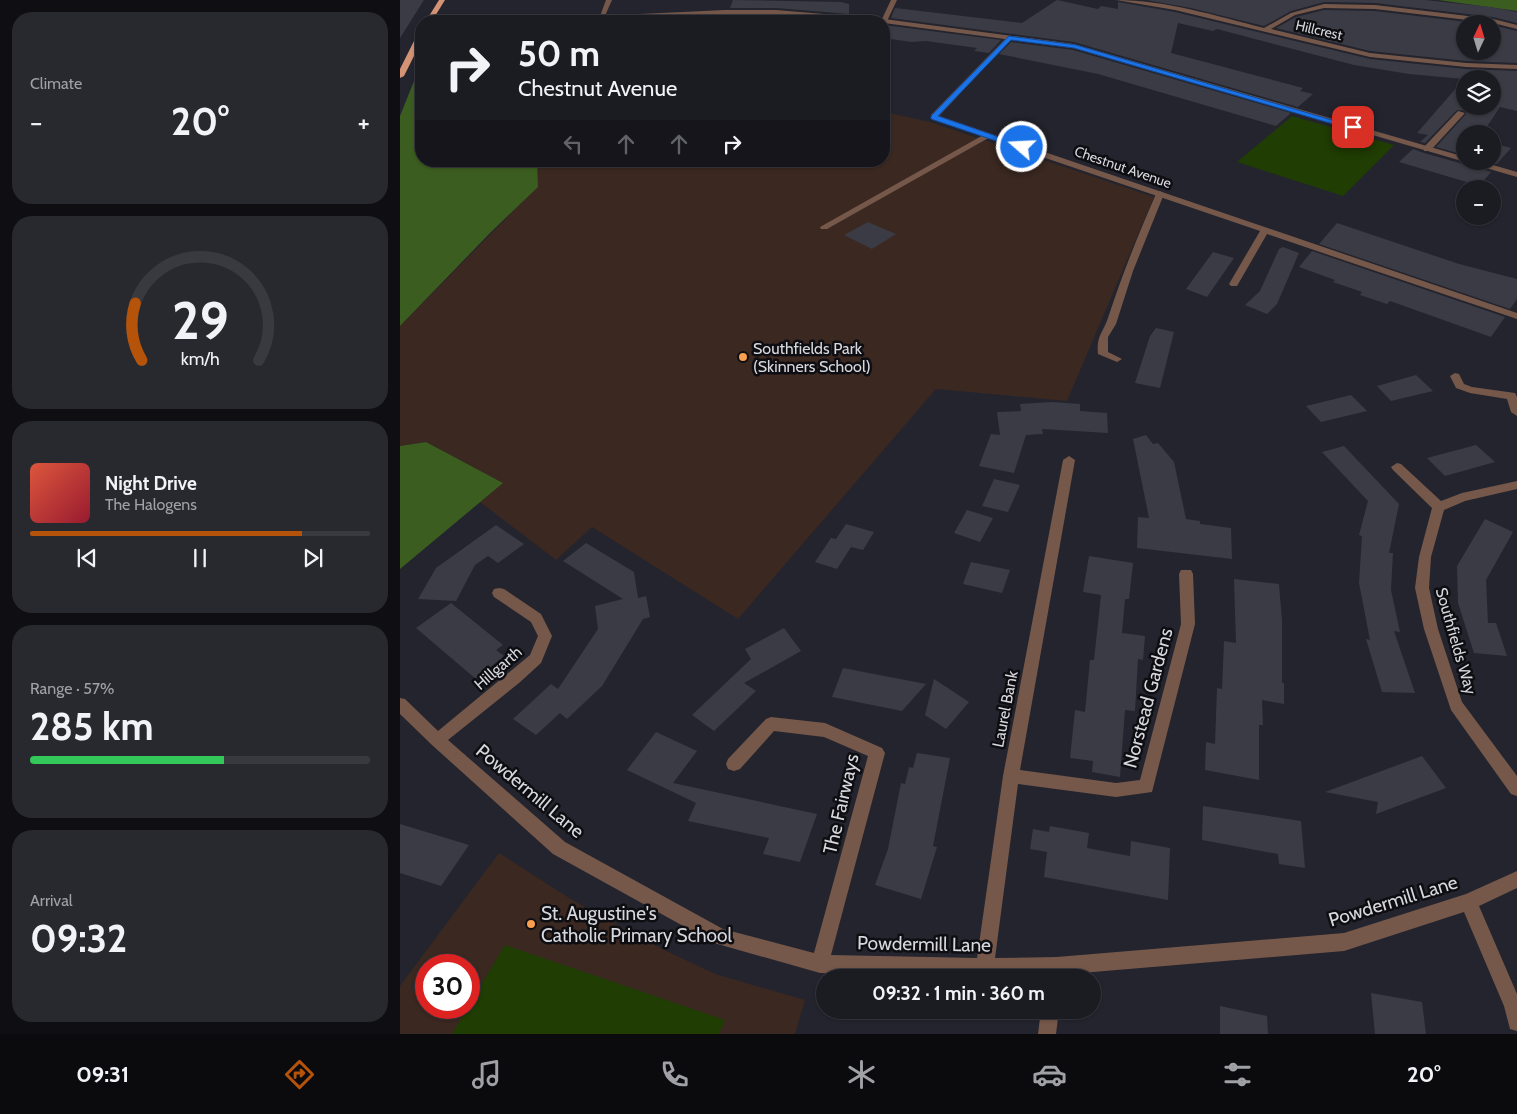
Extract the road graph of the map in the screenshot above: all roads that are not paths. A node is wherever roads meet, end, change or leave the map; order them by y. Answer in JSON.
{"nodes":[{"id":1,"x":442,"y":0,"type":"edge"},
{"id":2,"x":608,"y":0,"type":"edge"},
{"id":3,"x":894,"y":0,"type":"edge"},
{"id":4,"x":1119,"y":0,"type":"edge"},
{"id":5,"x":433,"y":15,"type":"edge"},
{"id":6,"x":602,"y":15,"type":"edge"},
{"id":7,"x":664,"y":15,"type":"edge"},
{"id":8,"x":812,"y":15,"type":"edge"},
{"id":9,"x":887,"y":15,"type":"edge"},
{"id":10,"x":890,"y":22,"type":"edge"},
{"id":11,"x":1517,"y":28,"type":"edge"},
{"id":12,"x":1265,"y":30,"type":"junction"},
{"id":13,"x":1009,"y":38,"type":"junction"},
{"id":14,"x":415,"y":47,"type":"edge"},
{"id":15,"x":1517,"y":67,"type":"edge"},
{"id":16,"x":400,"y":76,"type":"edge"},
{"id":17,"x":1459,"y":115,"type":"edge"},
{"id":18,"x":988,"y":136,"type":"junction"},
{"id":19,"x":1427,"y":149,"type":"junction"},
{"id":20,"x":1456,"y":157,"type":"edge"},
{"id":21,"x":1500,"y":170,"type":"edge"},
{"id":22,"x":1517,"y":175,"type":"edge"},
{"id":23,"x":1160,"y":194,"type":"junction"},
{"id":24,"x":824,"y":227,"type":"dead end"},
{"id":25,"x":1265,"y":230,"type":"junction"},
{"id":26,"x":1234,"y":284,"type":"dead end"},
{"id":27,"x":1517,"y":316,"type":"edge"},
{"id":28,"x":1117,"y":359,"type":"dead end"},
{"id":29,"x":1455,"y":376,"type":"dead end"},
{"id":30,"x":1517,"y":412,"type":"edge"},
{"id":31,"x":1069,"y":460,"type":"dead end"},
{"id":32,"x":1396,"y":467,"type":"dead end"},
{"id":33,"x":1517,"y":485,"type":"edge"},
{"id":34,"x":1439,"y":507,"type":"junction"},
{"id":35,"x":1186,"y":574,"type":"dead end"},
{"id":36,"x":499,"y":593,"type":"dead end"},
{"id":37,"x":400,"y":704,"type":"edge"},
{"id":38,"x":437,"y":740,"type":"junction"},
{"id":39,"x":734,"y":764,"type":"dead end"},
{"id":40,"x":1010,"y":776,"type":"junction"},
{"id":41,"x":1517,"y":789,"type":"edge"},
{"id":42,"x":1517,"y":879,"type":"edge"},
{"id":43,"x":1468,"y":902,"type":"junction"},
{"id":44,"x":820,"y":964,"type":"junction"},
{"id":45,"x":985,"y":967,"type":"junction"},
{"id":46,"x":1013,"y":969,"type":"edge"},
{"id":47,"x":1083,"y":969,"type":"edge"},
{"id":48,"x":1049,"y":1019,"type":"edge"},
{"id":49,"x":1517,"y":1022,"type":"edge"},
{"id":50,"x":1047,"y":1034,"type":"edge"}],
"edges":[{"from":1,"to":5,"type":"highway"},
{"from":2,"to":6,"type":"street"},
{"from":3,"to":9,"type":"street"},
{"from":4,"to":12,"type":"street","name":"Hillcrest"},
{"from":7,"to":8,"type":"street"},
{"from":10,"to":13,"type":"street"},
{"from":11,"to":12,"type":"street"},
{"from":12,"to":15,"type":"street","name":"Hillcrest"},
{"from":13,"to":18,"type":"street","name":"Chestnut Avenue"},
{"from":13,"to":19,"type":"street"},
{"from":14,"to":16,"type":"highway"},
{"from":17,"to":19,"type":"street"},
{"from":18,"to":23,"type":"street","name":"Chestnut Avenue"},
{"from":18,"to":24,"type":"street"},
{"from":19,"to":20,"type":"street"},
{"from":21,"to":22,"type":"street"},
{"from":23,"to":25,"type":"street","name":"Chestnut Avenue"},
{"from":23,"to":28,"type":"street"},
{"from":25,"to":26,"type":"street"},
{"from":25,"to":27,"type":"street","name":"Chestnut Avenue"},
{"from":29,"to":30,"type":"street"},
{"from":31,"to":40,"type":"street","name":"Laurel Bank"},
{"from":32,"to":34,"type":"street"},
{"from":33,"to":34,"type":"street"},
{"from":34,"to":41,"type":"street","name":"Southfields Way"},
{"from":35,"to":40,"type":"street","name":"Norstead Gardens"},
{"from":36,"to":38,"type":"street","name":"Hillgarth"},
{"from":37,"to":38,"type":"street","name":"Powdermill Lane"},
{"from":38,"to":44,"type":"street","name":"Powdermill Lane"},
{"from":39,"to":44,"type":"street","name":"The Fairways"},
{"from":40,"to":45,"type":"street","name":"Laurel Bank"},
{"from":42,"to":43,"type":"street","name":"Powdermill Lane"},
{"from":43,"to":47,"type":"street","name":"Powdermill Lane"},
{"from":43,"to":49,"type":"street"},
{"from":44,"to":45,"type":"street","name":"Powdermill Lane"},
{"from":45,"to":46,"type":"street","name":"Powdermill Lane"},
{"from":48,"to":50,"type":"street"}]}
